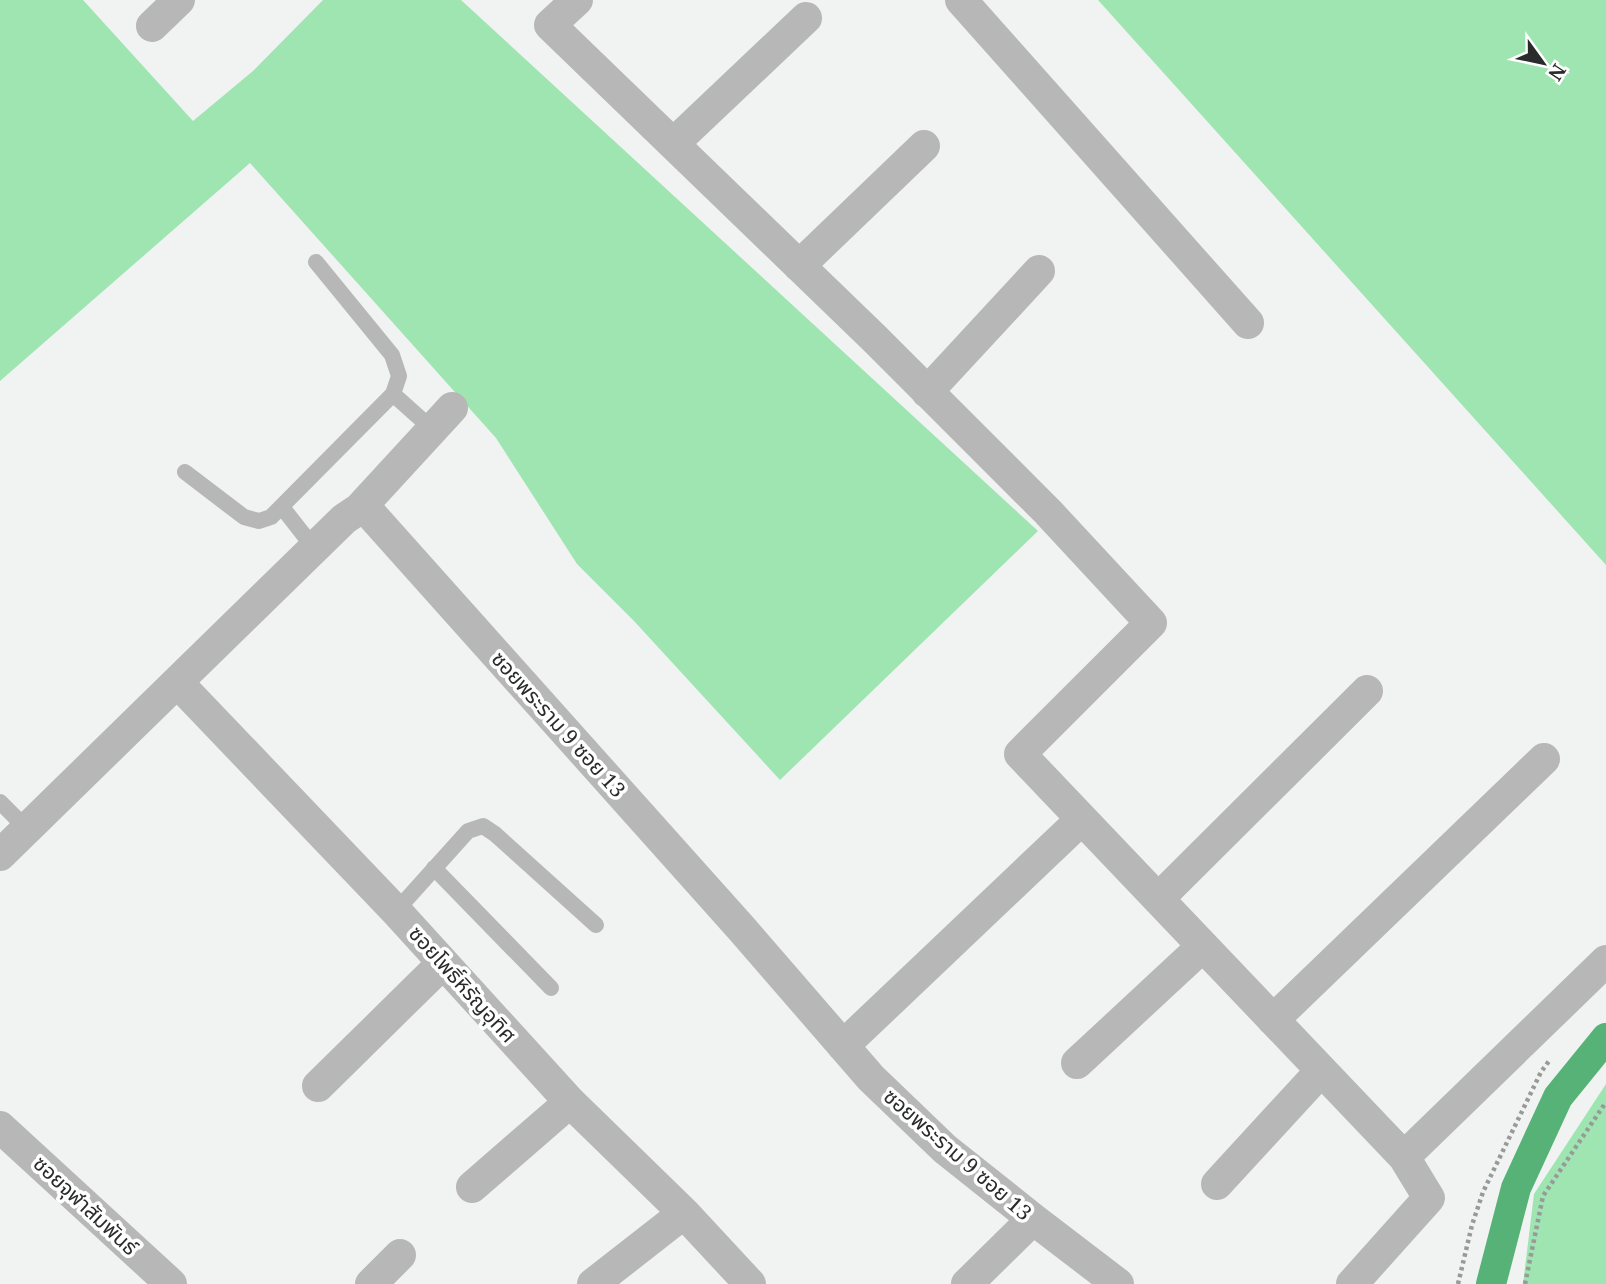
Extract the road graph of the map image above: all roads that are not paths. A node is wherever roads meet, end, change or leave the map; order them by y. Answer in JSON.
{"nodes":[{"id":1,"x":178,"y":0,"type":"edge"},
{"id":2,"x":577,"y":0,"type":"edge"},
{"id":3,"x":961,"y":0,"type":"edge"},
{"id":4,"x":806,"y":18,"type":"dead end"},
{"id":5,"x":152,"y":26,"type":"dead end"},
{"id":6,"x":673,"y":144,"type":"junction"},
{"id":7,"x":924,"y":146,"type":"dead end"},
{"id":8,"x":316,"y":262,"type":"dead end"},
{"id":9,"x":799,"y":265,"type":"junction"},
{"id":10,"x":1039,"y":271,"type":"dead end"},
{"id":11,"x":1248,"y":323,"type":"dead end"},
{"id":12,"x":927,"y":392,"type":"junction"},
{"id":13,"x":393,"y":394,"type":"junction"},
{"id":14,"x":442,"y":418,"type":"joint"},
{"id":15,"x":186,"y":472,"type":"dead end"},
{"id":16,"x":282,"y":507,"type":"junction"},
{"id":17,"x":359,"y":509,"type":"junction"},
{"id":18,"x":314,"y":548,"type":"junction"},
{"id":19,"x":177,"y":682,"type":"junction"},
{"id":20,"x":1367,"y":691,"type":"dead end"},
{"id":21,"x":1544,"y":759,"type":"dead end"},
{"id":22,"x":0,"y":802,"type":"edge"},
{"id":23,"x":1082,"y":819,"type":"junction"},
{"id":24,"x":27,"y":829,"type":"junction"},
{"id":25,"x":0,"y":855,"type":"edge"},
{"id":26,"x":434,"y":868,"type":"junction"},
{"id":27,"x":1158,"y":899,"type":"junction"},
{"id":28,"x":396,"y":911,"type":"junction"},
{"id":29,"x":596,"y":926,"type":"dead end"},
{"id":30,"x":1203,"y":946,"type":"junction"},
{"id":31,"x":1606,"y":961,"type":"edge"},
{"id":32,"x":443,"y":963,"type":"junction"},
{"id":33,"x":551,"y":988,"type":"dead end"},
{"id":34,"x":1273,"y":1020,"type":"junction"},
{"id":35,"x":843,"y":1046,"type":"junction"},
{"id":36,"x":1077,"y":1063,"type":"dead end"},
{"id":37,"x":1321,"y":1071,"type":"junction"},
{"id":38,"x":318,"y":1086,"type":"dead end"},
{"id":39,"x":570,"y":1102,"type":"junction"},
{"id":40,"x":0,"y":1127,"type":"edge"},
{"id":41,"x":1404,"y":1157,"type":"junction"},
{"id":42,"x":1217,"y":1184,"type":"dead end"},
{"id":43,"x":472,"y":1187,"type":"dead end"},
{"id":44,"x":684,"y":1213,"type":"junction"},
{"id":45,"x":1033,"y":1219,"type":"junction"},
{"id":46,"x":400,"y":1255,"type":"dead end"},
{"id":47,"x":171,"y":1284,"type":"edge"},
{"id":48,"x":371,"y":1284,"type":"edge"},
{"id":49,"x":593,"y":1284,"type":"edge"},
{"id":50,"x":750,"y":1284,"type":"edge"},
{"id":51,"x":967,"y":1284,"type":"edge"},
{"id":52,"x":1118,"y":1284,"type":"edge"},
{"id":53,"x":1352,"y":1284,"type":"edge"}],
"edges":[{"from":1,"to":5,"type":"street"},
{"from":2,"to":6,"type":"street"},
{"from":3,"to":11,"type":"street"},
{"from":4,"to":6,"type":"street"},
{"from":6,"to":9,"type":"street"},
{"from":7,"to":9,"type":"street"},
{"from":8,"to":13,"type":"lane"},
{"from":9,"to":12,"type":"street"},
{"from":10,"to":12,"type":"street"},
{"from":12,"to":23,"type":"street"},
{"from":13,"to":14,"type":"lane"},
{"from":13,"to":16,"type":"lane"},
{"from":14,"to":17,"type":"street"},
{"from":15,"to":16,"type":"lane"},
{"from":16,"to":18,"type":"lane"},
{"from":17,"to":18,"type":"street"},
{"from":17,"to":35,"type":"street","name":"ซอยพระราม 9 ซอย 13"},
{"from":18,"to":19,"type":"street"},
{"from":19,"to":24,"type":"street"},
{"from":19,"to":28,"type":"street","name":"ซอยโพธิ์หิรัญอุทิศ"},
{"from":20,"to":27,"type":"street"},
{"from":21,"to":34,"type":"street"},
{"from":22,"to":24,"type":"lane"},
{"from":23,"to":27,"type":"street"},
{"from":23,"to":35,"type":"street"},
{"from":24,"to":25,"type":"street"},
{"from":26,"to":28,"type":"lane"},
{"from":26,"to":29,"type":"lane"},
{"from":26,"to":33,"type":"lane"},
{"from":27,"to":30,"type":"street"},
{"from":28,"to":32,"type":"street","name":"ซอยโพธิ์หิรัญอุทิศ"},
{"from":30,"to":34,"type":"street"},
{"from":30,"to":36,"type":"street"},
{"from":31,"to":41,"type":"street"},
{"from":32,"to":38,"type":"street"},
{"from":32,"to":39,"type":"street","name":"ซอยโพธิ์หิรัญอุทิศ"},
{"from":34,"to":37,"type":"street"},
{"from":35,"to":45,"type":"street","name":"ซอยพระราม 9 ซอย 13"},
{"from":37,"to":41,"type":"street"},
{"from":37,"to":42,"type":"street"},
{"from":39,"to":43,"type":"street"},
{"from":39,"to":44,"type":"street","name":"ซอยโพธิ์หิรัญอุทิศ"},
{"from":40,"to":47,"type":"street","name":"ซอยจุฬาสัมพันธ์"},
{"from":41,"to":53,"type":"street"},
{"from":44,"to":49,"type":"street"},
{"from":44,"to":50,"type":"street","name":"ซอยโพธิ์หิรัญอุทิศ"},
{"from":45,"to":51,"type":"street"},
{"from":45,"to":52,"type":"street","name":"ซอยพระราม 9 ซอย 13"},
{"from":46,"to":48,"type":"street"}]}
